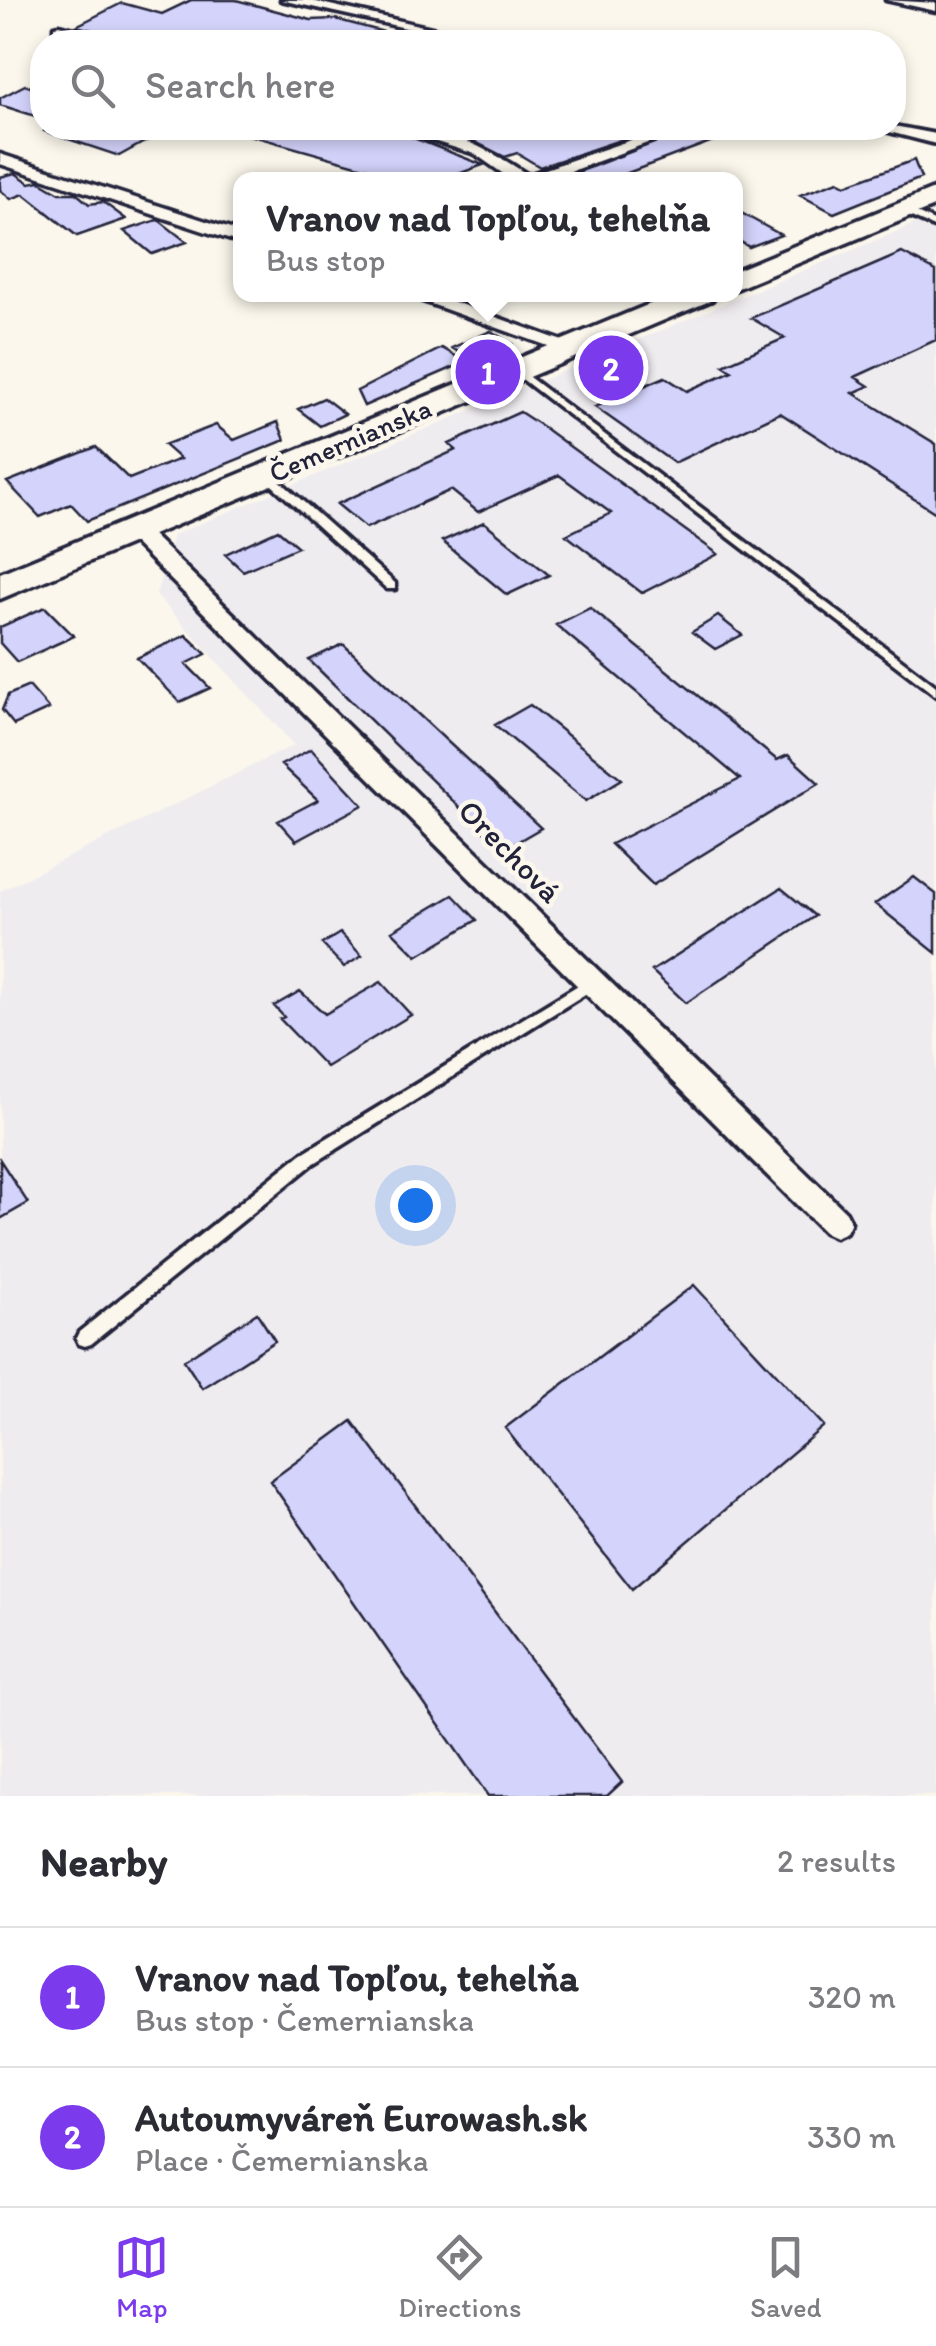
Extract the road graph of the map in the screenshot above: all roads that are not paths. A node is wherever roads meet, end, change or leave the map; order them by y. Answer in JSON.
{"nodes":[{"id":1,"x":288,"y":0,"type":"edge"},
{"id":2,"x":893,"y":0,"type":"edge"},
{"id":3,"x":936,"y":7,"type":"edge"},
{"id":4,"x":59,"y":29,"type":"dead end"},
{"id":5,"x":63,"y":30,"type":"edge"},
{"id":6,"x":429,"y":30,"type":"edge"},
{"id":7,"x":906,"y":133,"type":"edge"},
{"id":8,"x":936,"y":139,"type":"edge"},
{"id":9,"x":442,"y":140,"type":"edge"},
{"id":10,"x":645,"y":140,"type":"edge"},
{"id":11,"x":6,"y":165,"type":"edge"},
{"id":12,"x":514,"y":172,"type":"edge"},
{"id":13,"x":551,"y":172,"type":"edge"},
{"id":14,"x":936,"y":196,"type":"edge"},
{"id":15,"x":903,"y":210,"type":"junction"},
{"id":16,"x":936,"y":225,"type":"edge"},
{"id":17,"x":233,"y":236,"type":"edge"},
{"id":18,"x":743,"y":277,"type":"edge"},
{"id":19,"x":436,"y":302,"type":"edge"},
{"id":20,"x":682,"y":302,"type":"edge"},
{"id":21,"x":572,"y":348,"type":"junction"},
{"id":22,"x":517,"y":370,"type":"junction"},
{"id":23,"x":267,"y":475,"type":"junction"},
{"id":24,"x":135,"y":531,"type":"junction"},
{"id":25,"x":390,"y":586,"type":"dead end"},
{"id":26,"x":0,"y":587,"type":"edge"},
{"id":27,"x":936,"y":692,"type":"edge"},
{"id":28,"x":592,"y":982,"type":"junction"},
{"id":29,"x":835,"y":1222,"type":"dead end"},
{"id":30,"x":85,"y":1338,"type":"dead end"}],
"edges":[{"from":1,"to":6,"type":"street"},
{"from":2,"to":3,"type":"street"},
{"from":4,"to":5,"type":"street"},
{"from":7,"to":8,"type":"street"},
{"from":9,"to":12,"type":"street"},
{"from":10,"to":13,"type":"street"},
{"from":11,"to":17,"type":"street"},
{"from":14,"to":15,"type":"main road"},
{"from":15,"to":16,"type":"lane"},
{"from":15,"to":18,"type":"main road"},
{"from":19,"to":21,"type":"street"},
{"from":20,"to":21,"type":"main road","name":"Čemernianska"},
{"from":21,"to":22,"type":"main road","name":"Čemernianska"},
{"from":22,"to":23,"type":"main road","name":"Čemernianska"},
{"from":22,"to":27,"type":"lane"},
{"from":23,"to":24,"type":"main road","name":"Čemernianska"},
{"from":23,"to":25,"type":"lane"},
{"from":24,"to":26,"type":"main road","name":"Čemernianska"},
{"from":24,"to":28,"type":"street","name":"Orechová"},
{"from":28,"to":29,"type":"street","name":"Orechová"},
{"from":28,"to":30,"type":"lane"}]}
